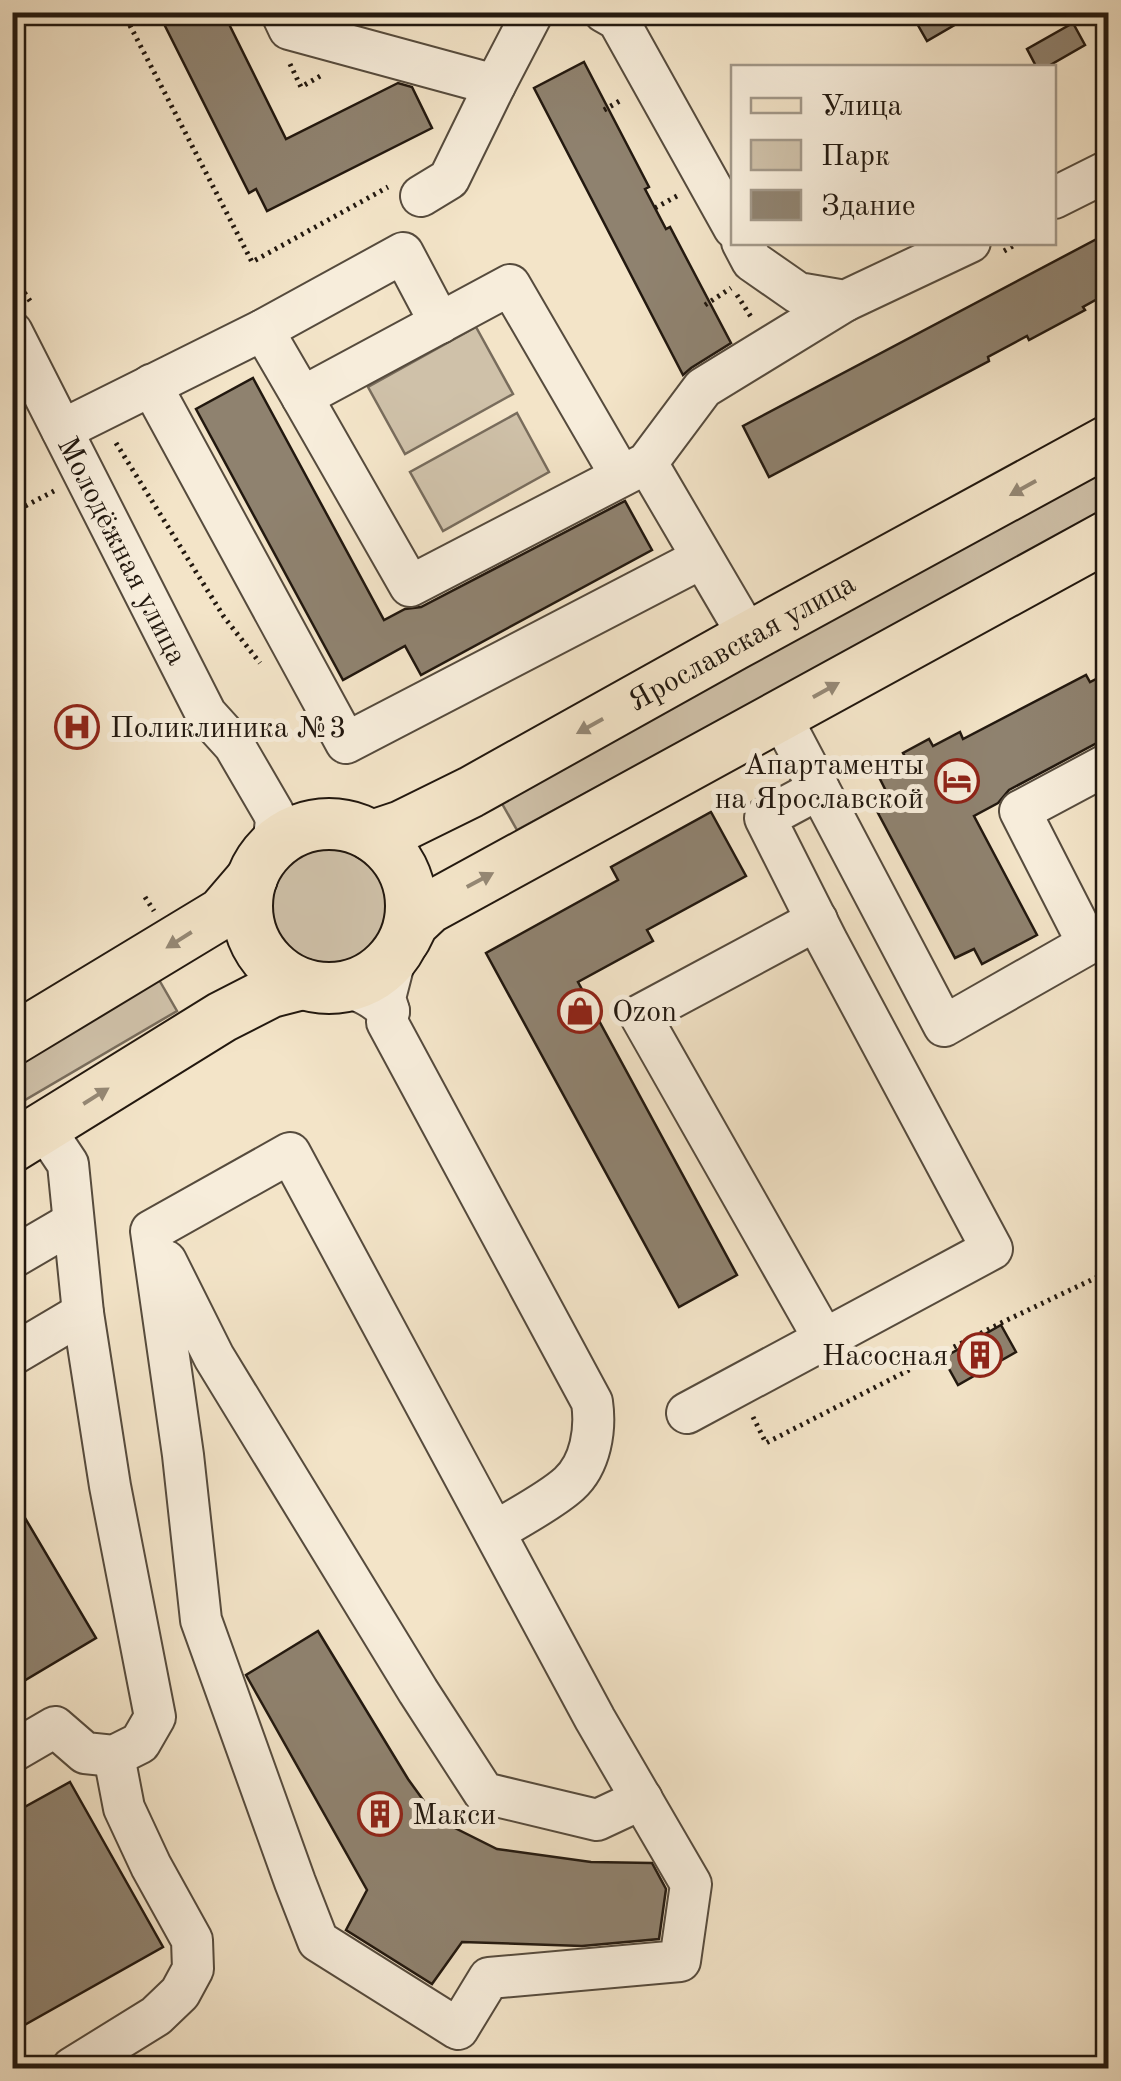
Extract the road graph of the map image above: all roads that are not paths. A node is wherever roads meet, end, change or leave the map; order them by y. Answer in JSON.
{"nodes":[{"id":1,"x":280,"y":12,"type":"edge"},
{"id":2,"x":533,"y":12,"type":"edge"},
{"id":3,"x":618,"y":15,"type":"edge"},
{"id":4,"x":494,"y":85,"type":"junction"},
{"id":5,"x":1108,"y":170,"type":"edge"},
{"id":6,"x":411,"y":188,"type":"road end"},
{"id":7,"x":1056,"y":197,"type":"edge"},
{"id":8,"x":731,"y":222,"type":"edge"},
{"id":9,"x":744,"y":245,"type":"edge"},
{"id":10,"x":964,"y":245,"type":"edge"},
{"id":11,"x":845,"y":300,"type":"junction"},
{"id":12,"x":22,"y":318,"type":"edge"},
{"id":13,"x":440,"y":323,"type":"junction"},
{"id":14,"x":262,"y":330,"type":"junction"},
{"id":15,"x":151,"y":385,"type":"junction"},
{"id":16,"x":302,"y":396,"type":"junction"},
{"id":17,"x":62,"y":430,"type":"junction"},
{"id":18,"x":1108,"y":441,"type":"edge"},
{"id":19,"x":634,"y":470,"type":"junction"},
{"id":20,"x":1108,"y":536,"type":"edge"},
{"id":21,"x":702,"y":558,"type":"junction"},
{"id":22,"x":749,"y":637,"type":"junction"},
{"id":23,"x":780,"y":714,"type":"junction"},
{"id":24,"x":1108,"y":764,"type":"edge"},
{"id":25,"x":819,"y":788,"type":"junction"},
{"id":26,"x":372,"y":836,"type":"junction"},
{"id":27,"x":276,"y":841,"type":"junction"},
{"id":28,"x":817,"y":920,"type":"junction"},
{"id":29,"x":400,"y":947,"type":"junction"},
{"id":30,"x":320,"y":986,"type":"junction"},
{"id":31,"x":389,"y":1011,"type":"junction"},
{"id":32,"x":12,"y":1040,"type":"edge"},
{"id":33,"x":28,"y":1137,"type":"edge"},
{"id":34,"x":72,"y":1223,"type":"junction"},
{"id":35,"x":151,"y":1231,"type":"junction"},
{"id":36,"x":12,"y":1258,"type":"edge"},
{"id":37,"x":82,"y":1313,"type":"junction"},
{"id":38,"x":824,"y":1339,"type":"junction"},
{"id":39,"x":12,"y":1356,"type":"edge"},
{"id":40,"x":687,"y":1413,"type":"dead end"},
{"id":41,"x":495,"y":1532,"type":"junction"},
{"id":42,"x":12,"y":1752,"type":"edge"},
{"id":43,"x":114,"y":1756,"type":"junction"},
{"id":44,"x":642,"y":1799,"type":"junction"},
{"id":45,"x":72,"y":2068,"type":"edge"}],
"edges":[{"from":1,"to":4,"type":"street"},
{"from":2,"to":4,"type":"street"},
{"from":3,"to":8,"type":"street"},
{"from":4,"to":6,"type":"street"},
{"from":5,"to":7,"type":"street"},
{"from":9,"to":11,"type":"street"},
{"from":10,"to":11,"type":"street"},
{"from":11,"to":19,"type":"street"},
{"from":12,"to":17,"type":"street","name":"Молодёжная улица"},
{"from":13,"to":14,"type":"street"},
{"from":13,"to":16,"type":"street"},
{"from":13,"to":19,"type":"street"},
{"from":14,"to":15,"type":"street"},
{"from":14,"to":16,"type":"street"},
{"from":15,"to":17,"type":"street"},
{"from":15,"to":21,"type":"street"},
{"from":16,"to":19,"type":"street"},
{"from":17,"to":27,"type":"street","name":"Молодёжная улица"},
{"from":18,"to":22,"type":"main road","name":"Ярославская улица","one_way":true},
{"from":19,"to":21,"type":"street"},
{"from":23,"to":20,"type":"main road","one_way":true},
{"from":21,"to":22,"type":"street"},
{"from":22,"to":26,"type":"main road","name":"Ярославская улица","one_way":true},
{"from":23,"to":25,"type":"street"},
{"from":29,"to":23,"type":"main road","one_way":true},
{"from":24,"to":25,"type":"street"},
{"from":25,"to":28,"type":"street"},
{"from":26,"to":27,"type":"main road"},
{"from":26,"to":29,"type":"main road"},
{"from":27,"to":30,"type":"main road"},
{"from":27,"to":32,"type":"main road","one_way":true},
{"from":28,"to":38,"type":"street"},
{"from":28,"to":38,"type":"street"},
{"from":29,"to":30,"type":"main road"},
{"from":29,"to":31,"type":"street"},
{"from":30,"to":31,"type":"street"},
{"from":33,"to":30,"type":"main road","one_way":true},
{"from":31,"to":41,"type":"street"},
{"from":33,"to":34,"type":"street"},
{"from":34,"to":36,"type":"street"},
{"from":34,"to":37,"type":"street"},
{"from":35,"to":41,"type":"street"},
{"from":35,"to":44,"type":"street"},
{"from":35,"to":44,"type":"street"},
{"from":37,"to":39,"type":"street"},
{"from":37,"to":43,"type":"street"},
{"from":38,"to":40,"type":"street"},
{"from":41,"to":44,"type":"street"},
{"from":42,"to":43,"type":"street"},
{"from":43,"to":45,"type":"street"}]}
